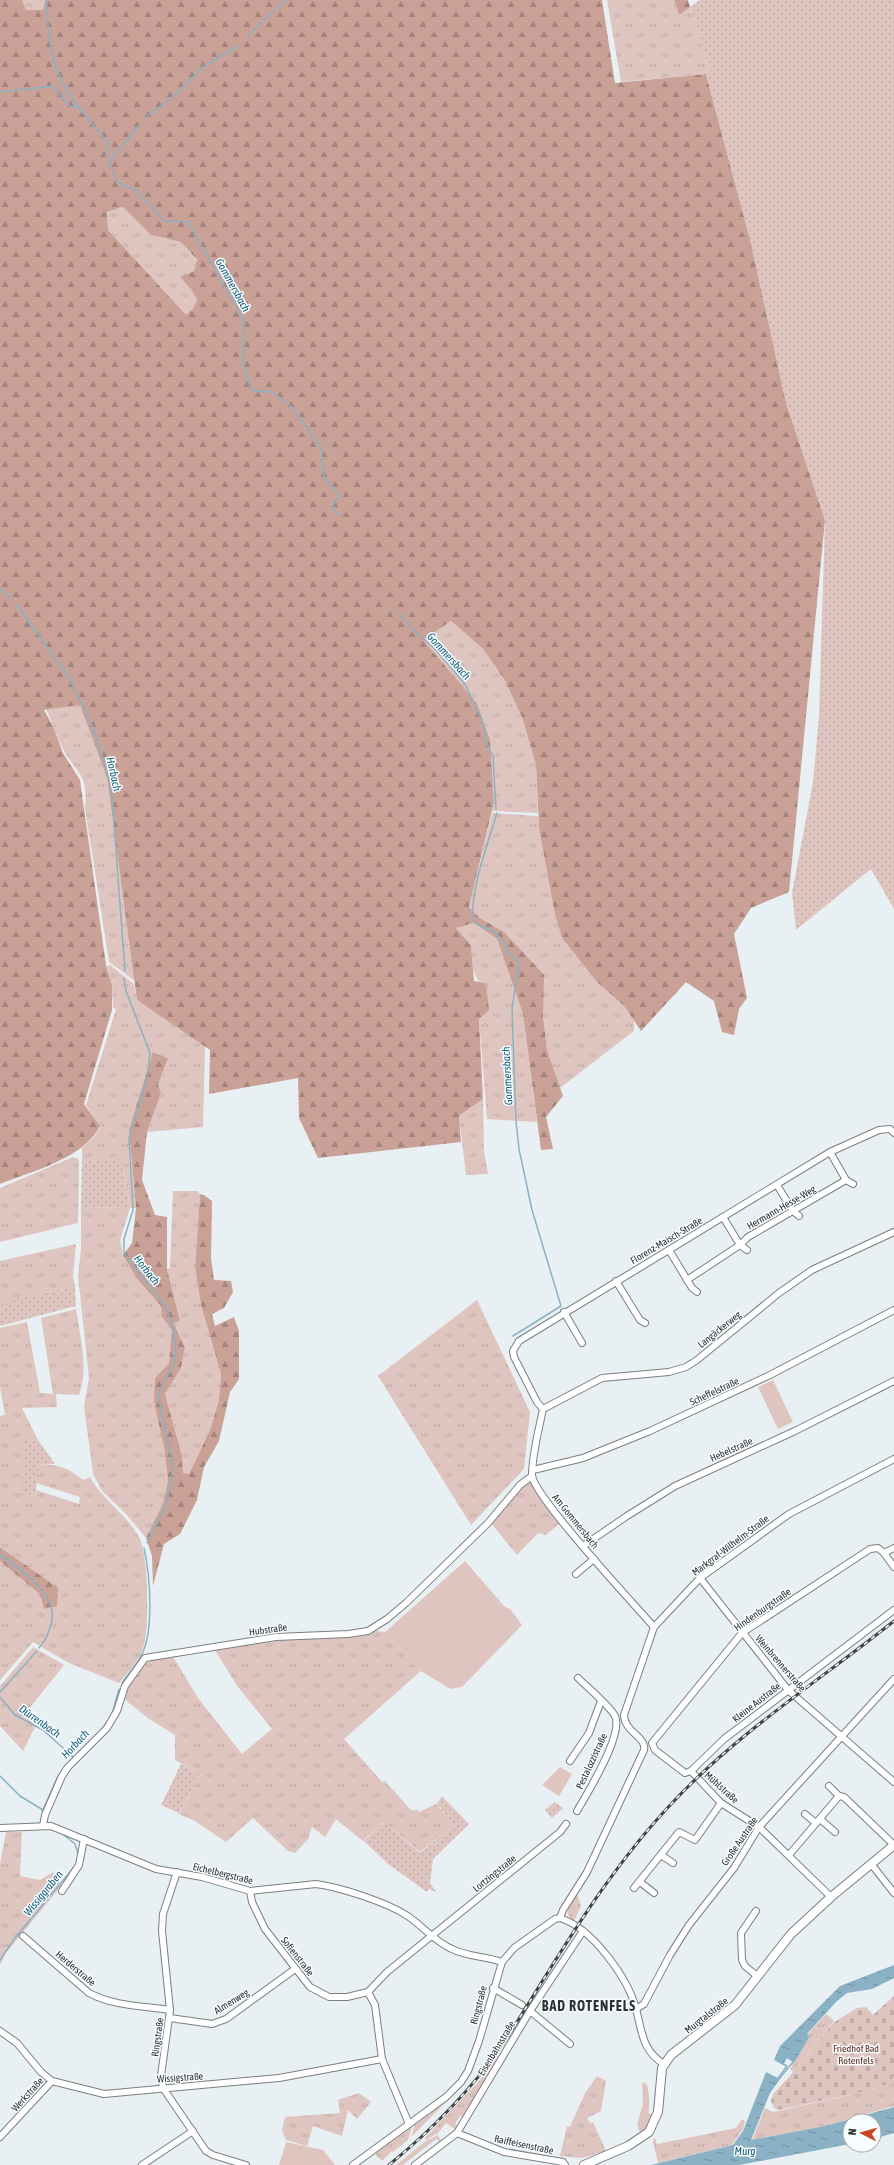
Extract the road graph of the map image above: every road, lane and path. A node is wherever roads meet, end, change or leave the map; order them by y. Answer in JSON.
{"nodes":[{"id":1,"x":894,"y":1133,"type":"edge"},
{"id":2,"x":830,"y":1152,"type":"junction"},
{"id":3,"x":846,"y":1180,"type":"junction"},
{"id":4,"x":853,"y":1184,"type":"dead end"},
{"id":5,"x":777,"y":1185,"type":"junction"},
{"id":6,"x":793,"y":1211,"type":"junction"},
{"id":7,"x":799,"y":1216,"type":"dead end"},
{"id":8,"x":723,"y":1217,"type":"junction"},
{"id":9,"x":894,"y":1232,"type":"edge"},
{"id":10,"x":740,"y":1245,"type":"junction"},
{"id":11,"x":669,"y":1250,"type":"junction"},
{"id":12,"x":747,"y":1250,"type":"dead end"},
{"id":13,"x":687,"y":1280,"type":"junction"},
{"id":14,"x":616,"y":1281,"type":"junction"},
{"id":15,"x":697,"y":1292,"type":"dead end"},
{"id":16,"x":894,"y":1310,"type":"edge"},
{"id":17,"x":564,"y":1312,"type":"junction"},
{"id":18,"x":645,"y":1323,"type":"dead end"},
{"id":19,"x":582,"y":1343,"type":"dead end"},
{"id":20,"x":894,"y":1381,"type":"edge"},
{"id":21,"x":543,"y":1409,"type":"junction"},
{"id":22,"x":894,"y":1459,"type":"edge"},
{"id":23,"x":533,"y":1473,"type":"junction"},
{"id":24,"x":583,"y":1546,"type":"junction"},
{"id":25,"x":894,"y":1548,"type":"edge"},
{"id":26,"x":884,"y":1553,"type":"junction"},
{"id":27,"x":594,"y":1559,"type":"junction"},
{"id":28,"x":894,"y":1567,"type":"edge"},
{"id":29,"x":576,"y":1574,"type":"dead end"},
{"id":30,"x":700,"y":1578,"type":"junction"},
{"id":31,"x":894,"y":1610,"type":"edge"},
{"id":32,"x":654,"y":1626,"type":"junction"},
{"id":33,"x":742,"y":1633,"type":"junction"},
{"id":34,"x":578,"y":1678,"type":"dead end"},
{"id":35,"x":894,"y":1679,"type":"edge"},
{"id":36,"x":788,"y":1690,"type":"junction"},
{"id":37,"x":601,"y":1702,"type":"junction"},
{"id":38,"x":841,"y":1737,"type":"junction"},
{"id":39,"x":653,"y":1746,"type":"joint"},
{"id":40,"x":570,"y":1761,"type":"dead end"},
{"id":41,"x":692,"y":1771,"type":"junction"},
{"id":42,"x":894,"y":1782,"type":"edge"},
{"id":43,"x":829,"y":1786,"type":"dead end"},
{"id":44,"x":839,"y":1796,"type":"junction"},
{"id":45,"x":721,"y":1803,"type":"junction"},
{"id":46,"x":577,"y":1811,"type":"dead end"},
{"id":47,"x":806,"y":1814,"type":"dead end"},
{"id":48,"x":818,"y":1821,"type":"junction"},
{"id":49,"x":566,"y":1824,"type":"dead end"},
{"id":50,"x":43,"y":1826,"type":"junction"},
{"id":51,"x":759,"y":1827,"type":"junction"},
{"id":52,"x":0,"y":1828,"type":"edge"},
{"id":53,"x":834,"y":1832,"type":"dead end"},
{"id":54,"x":84,"y":1839,"type":"junction"},
{"id":55,"x":894,"y":1845,"type":"edge"},
{"id":56,"x":661,"y":1855,"type":"junction"},
{"id":57,"x":789,"y":1855,"type":"junction"},
{"id":58,"x":673,"y":1863,"type":"dead end"},
{"id":59,"x":872,"y":1865,"type":"junction"},
{"id":60,"x":177,"y":1872,"type":"junction"},
{"id":61,"x":640,"y":1882,"type":"junction"},
{"id":62,"x":634,"y":1888,"type":"dead end"},
{"id":63,"x":62,"y":1891,"type":"dead end"},
{"id":64,"x":250,"y":1891,"type":"junction"},
{"id":65,"x":894,"y":1893,"type":"edge"},
{"id":66,"x":654,"y":1894,"type":"dead end"},
{"id":67,"x":831,"y":1897,"type":"junction"},
{"id":68,"x":756,"y":1911,"type":"dead end"},
{"id":69,"x":560,"y":1918,"type":"junction"},
{"id":70,"x":583,"y":1931,"type":"junction"},
{"id":71,"x":23,"y":1936,"type":"dead end"},
{"id":72,"x":432,"y":1936,"type":"junction"},
{"id":73,"x":502,"y":1962,"type":"junction"},
{"id":74,"x":295,"y":1969,"type":"junction"},
{"id":75,"x":757,"y":1976,"type":"junction"},
{"id":76,"x":493,"y":1988,"type":"junction"},
{"id":77,"x":368,"y":1992,"type":"junction"},
{"id":78,"x":522,"y":2005,"type":"dead end"},
{"id":79,"x":636,"y":2009,"type":"junction"},
{"id":80,"x":170,"y":2010,"type":"junction"},
{"id":81,"x":530,"y":2010,"type":"junction"},
{"id":82,"x":170,"y":2018,"type":"junction"},
{"id":83,"x":0,"y":2031,"type":"edge"},
{"id":84,"x":570,"y":2044,"type":"dead end"},
{"id":85,"x":382,"y":2059,"type":"junction"},
{"id":86,"x":664,"y":2064,"type":"junction"},
{"id":87,"x":52,"y":2081,"type":"junction"},
{"id":88,"x":163,"y":2088,"type":"junction"},
{"id":89,"x":409,"y":2124,"type":"junction"},
{"id":90,"x":193,"y":2131,"type":"junction"},
{"id":91,"x":457,"y":2133,"type":"junction"},
{"id":92,"x":0,"y":2137,"type":"edge"},
{"id":93,"x":142,"y":2165,"type":"edge"},
{"id":94,"x":246,"y":2165,"type":"edge"},
{"id":95,"x":353,"y":2165,"type":"edge"},
{"id":96,"x":415,"y":2165,"type":"edge"},
{"id":97,"x":565,"y":2165,"type":"edge"},
{"id":98,"x":584,"y":2165,"type":"edge"}],
"edges":[{"from":1,"to":2,"type":"street","name":"Florenz-Maisch-Straße"},
{"from":2,"to":3,"type":"street"},
{"from":2,"to":5,"type":"street","name":"Florenz-Maisch-Straße"},
{"from":3,"to":4,"type":"street"},
{"from":3,"to":6,"type":"street","name":"Hermann-Hesse-Weg"},
{"from":5,"to":6,"type":"street"},
{"from":5,"to":8,"type":"street","name":"Florenz-Maisch-Straße"},
{"from":6,"to":7,"type":"street"},
{"from":6,"to":10,"type":"street","name":"Hermann-Hesse-Weg"},
{"from":8,"to":10,"type":"street"},
{"from":8,"to":11,"type":"street","name":"Florenz-Maisch-Straße"},
{"from":9,"to":21,"type":"street","name":"Langäckerweg"},
{"from":10,"to":12,"type":"street"},
{"from":10,"to":13,"type":"street","name":"Hermann-Hesse-Weg"},
{"from":11,"to":13,"type":"street"},
{"from":11,"to":14,"type":"street","name":"Florenz-Maisch-Straße"},
{"from":13,"to":15,"type":"street"},
{"from":14,"to":17,"type":"street","name":"Florenz-Maisch-Straße"},
{"from":14,"to":18,"type":"street"},
{"from":16,"to":23,"type":"street","name":"Scheffelstraße"},
{"from":17,"to":19,"type":"street"},
{"from":17,"to":21,"type":"street","name":"Florenz-Maisch-Straße"},
{"from":20,"to":24,"type":"street","name":"Hebelstraße"},
{"from":21,"to":23,"type":"street"},
{"from":22,"to":30,"type":"street","name":"Markgraf-Wilhelm-Straße"},
{"from":23,"to":24,"type":"street","name":"Am Gommersbach"},
{"from":23,"to":50,"type":"street","name":"Hubstraße"},
{"from":24,"to":27,"type":"street","name":"Am Gommersbach"},
{"from":25,"to":26,"type":"street"},
{"from":26,"to":28,"type":"street"},
{"from":26,"to":33,"type":"street","name":"Hindenburgstraße"},
{"from":27,"to":29,"type":"street"},
{"from":27,"to":32,"type":"street","name":"Am Gommersbach"},
{"from":30,"to":32,"type":"street","name":"Markgraf-Wilhelm-Straße"},
{"from":30,"to":33,"type":"street","name":"Weinbrennerstraße"},
{"from":31,"to":36,"type":"street","name":"Kleine Austraße"},
{"from":32,"to":69,"type":"street","name":"Markgraf-Wilhelm-Straße"},
{"from":33,"to":36,"type":"street","name":"Weinbrennerstraße"},
{"from":33,"to":39,"type":"street","name":"Hindenburgstraße"},
{"from":34,"to":37,"type":"street"},
{"from":35,"to":38,"type":"street","name":"Große Austraße"},
{"from":36,"to":38,"type":"street","name":"Weinbrennerstraße"},
{"from":36,"to":41,"type":"street","name":"Kleine Austraße"},
{"from":37,"to":40,"type":"street"},
{"from":37,"to":46,"type":"street","name":"Pestalozzistraße"},
{"from":38,"to":42,"type":"street","name":"Weinbrennerstraße"},
{"from":38,"to":51,"type":"street","name":"Große Austraße"},
{"from":39,"to":41,"type":"street","name":"Mühlstraße"},
{"from":41,"to":45,"type":"street","name":"Mühlstraße"},
{"from":43,"to":44,"type":"street"},
{"from":44,"to":48,"type":"street"},
{"from":44,"to":55,"type":"street"},
{"from":45,"to":51,"type":"street","name":"Mühlstraße"},
{"from":45,"to":56,"type":"street"},
{"from":47,"to":48,"type":"street"},
{"from":48,"to":53,"type":"street"},
{"from":48,"to":57,"type":"street"},
{"from":49,"to":72,"type":"street","name":"Lortzingstraße"},
{"from":50,"to":52,"type":"street","name":"Eichelbergstraße"},
{"from":50,"to":54,"type":"street","name":"Eichelbergstraße"},
{"from":51,"to":57,"type":"street","name":"Mühlstraße"},
{"from":51,"to":79,"type":"street","name":"Große Austraße"},
{"from":54,"to":60,"type":"street","name":"Eichelbergstraße"},
{"from":54,"to":63,"type":"street"},
{"from":55,"to":59,"type":"street","name":"Murgtalstraße"},
{"from":56,"to":58,"type":"street"},
{"from":56,"to":61,"type":"street"},
{"from":57,"to":67,"type":"street","name":"Mühlstraße"},
{"from":59,"to":65,"type":"street"},
{"from":59,"to":67,"type":"street","name":"Murgtalstraße"},
{"from":60,"to":64,"type":"street","name":"Eichelbergstraße"},
{"from":60,"to":80,"type":"street","name":"Ringstraße"},
{"from":61,"to":62,"type":"street"},
{"from":61,"to":66,"type":"street"},
{"from":64,"to":72,"type":"street","name":"Eichelbergstraße"},
{"from":64,"to":74,"type":"street","name":"Sofienstraße"},
{"from":67,"to":75,"type":"street","name":"Murgtalstraße"},
{"from":68,"to":75,"type":"street"},
{"from":69,"to":70,"type":"street"},
{"from":69,"to":73,"type":"street"},
{"from":70,"to":79,"type":"street"},
{"from":70,"to":81,"type":"street","name":"Eisenbahnstraße"},
{"from":71,"to":80,"type":"street","name":"Herderstraße"},
{"from":72,"to":73,"type":"street","name":"Eichelbergstraße"},
{"from":72,"to":77,"type":"street"},
{"from":73,"to":76,"type":"street","name":"Ringstraße"},
{"from":74,"to":77,"type":"street","name":"Sofienstraße"},
{"from":74,"to":82,"type":"street","name":"Almenweg"},
{"from":75,"to":86,"type":"street","name":"Murgtalstraße"},
{"from":76,"to":78,"type":"street"},
{"from":76,"to":89,"type":"street","name":"Ringstraße"},
{"from":77,"to":85,"type":"street"},
{"from":79,"to":86,"type":"street"},
{"from":80,"to":82,"type":"street","name":"Ringstraße"},
{"from":81,"to":84,"type":"street"},
{"from":81,"to":91,"type":"street","name":"Eisenbahnstraße"},
{"from":82,"to":88,"type":"street","name":"Ringstraße"},
{"from":83,"to":87,"type":"street","name":"Wissigstraße"},
{"from":85,"to":88,"type":"street","name":"Wissigstraße"},
{"from":85,"to":89,"type":"street"},
{"from":86,"to":98,"type":"street"},
{"from":87,"to":88,"type":"street","name":"Wissigstraße"},
{"from":87,"to":92,"type":"street","name":"Werkstraße"},
{"from":88,"to":90,"type":"street"},
{"from":89,"to":95,"type":"street","name":"Ringstraße"},
{"from":90,"to":93,"type":"street"},
{"from":90,"to":94,"type":"street"},
{"from":91,"to":96,"type":"street","name":"Eisenbahnstraße"},
{"from":91,"to":97,"type":"street","name":"Raiffeisenstraße"}]}
